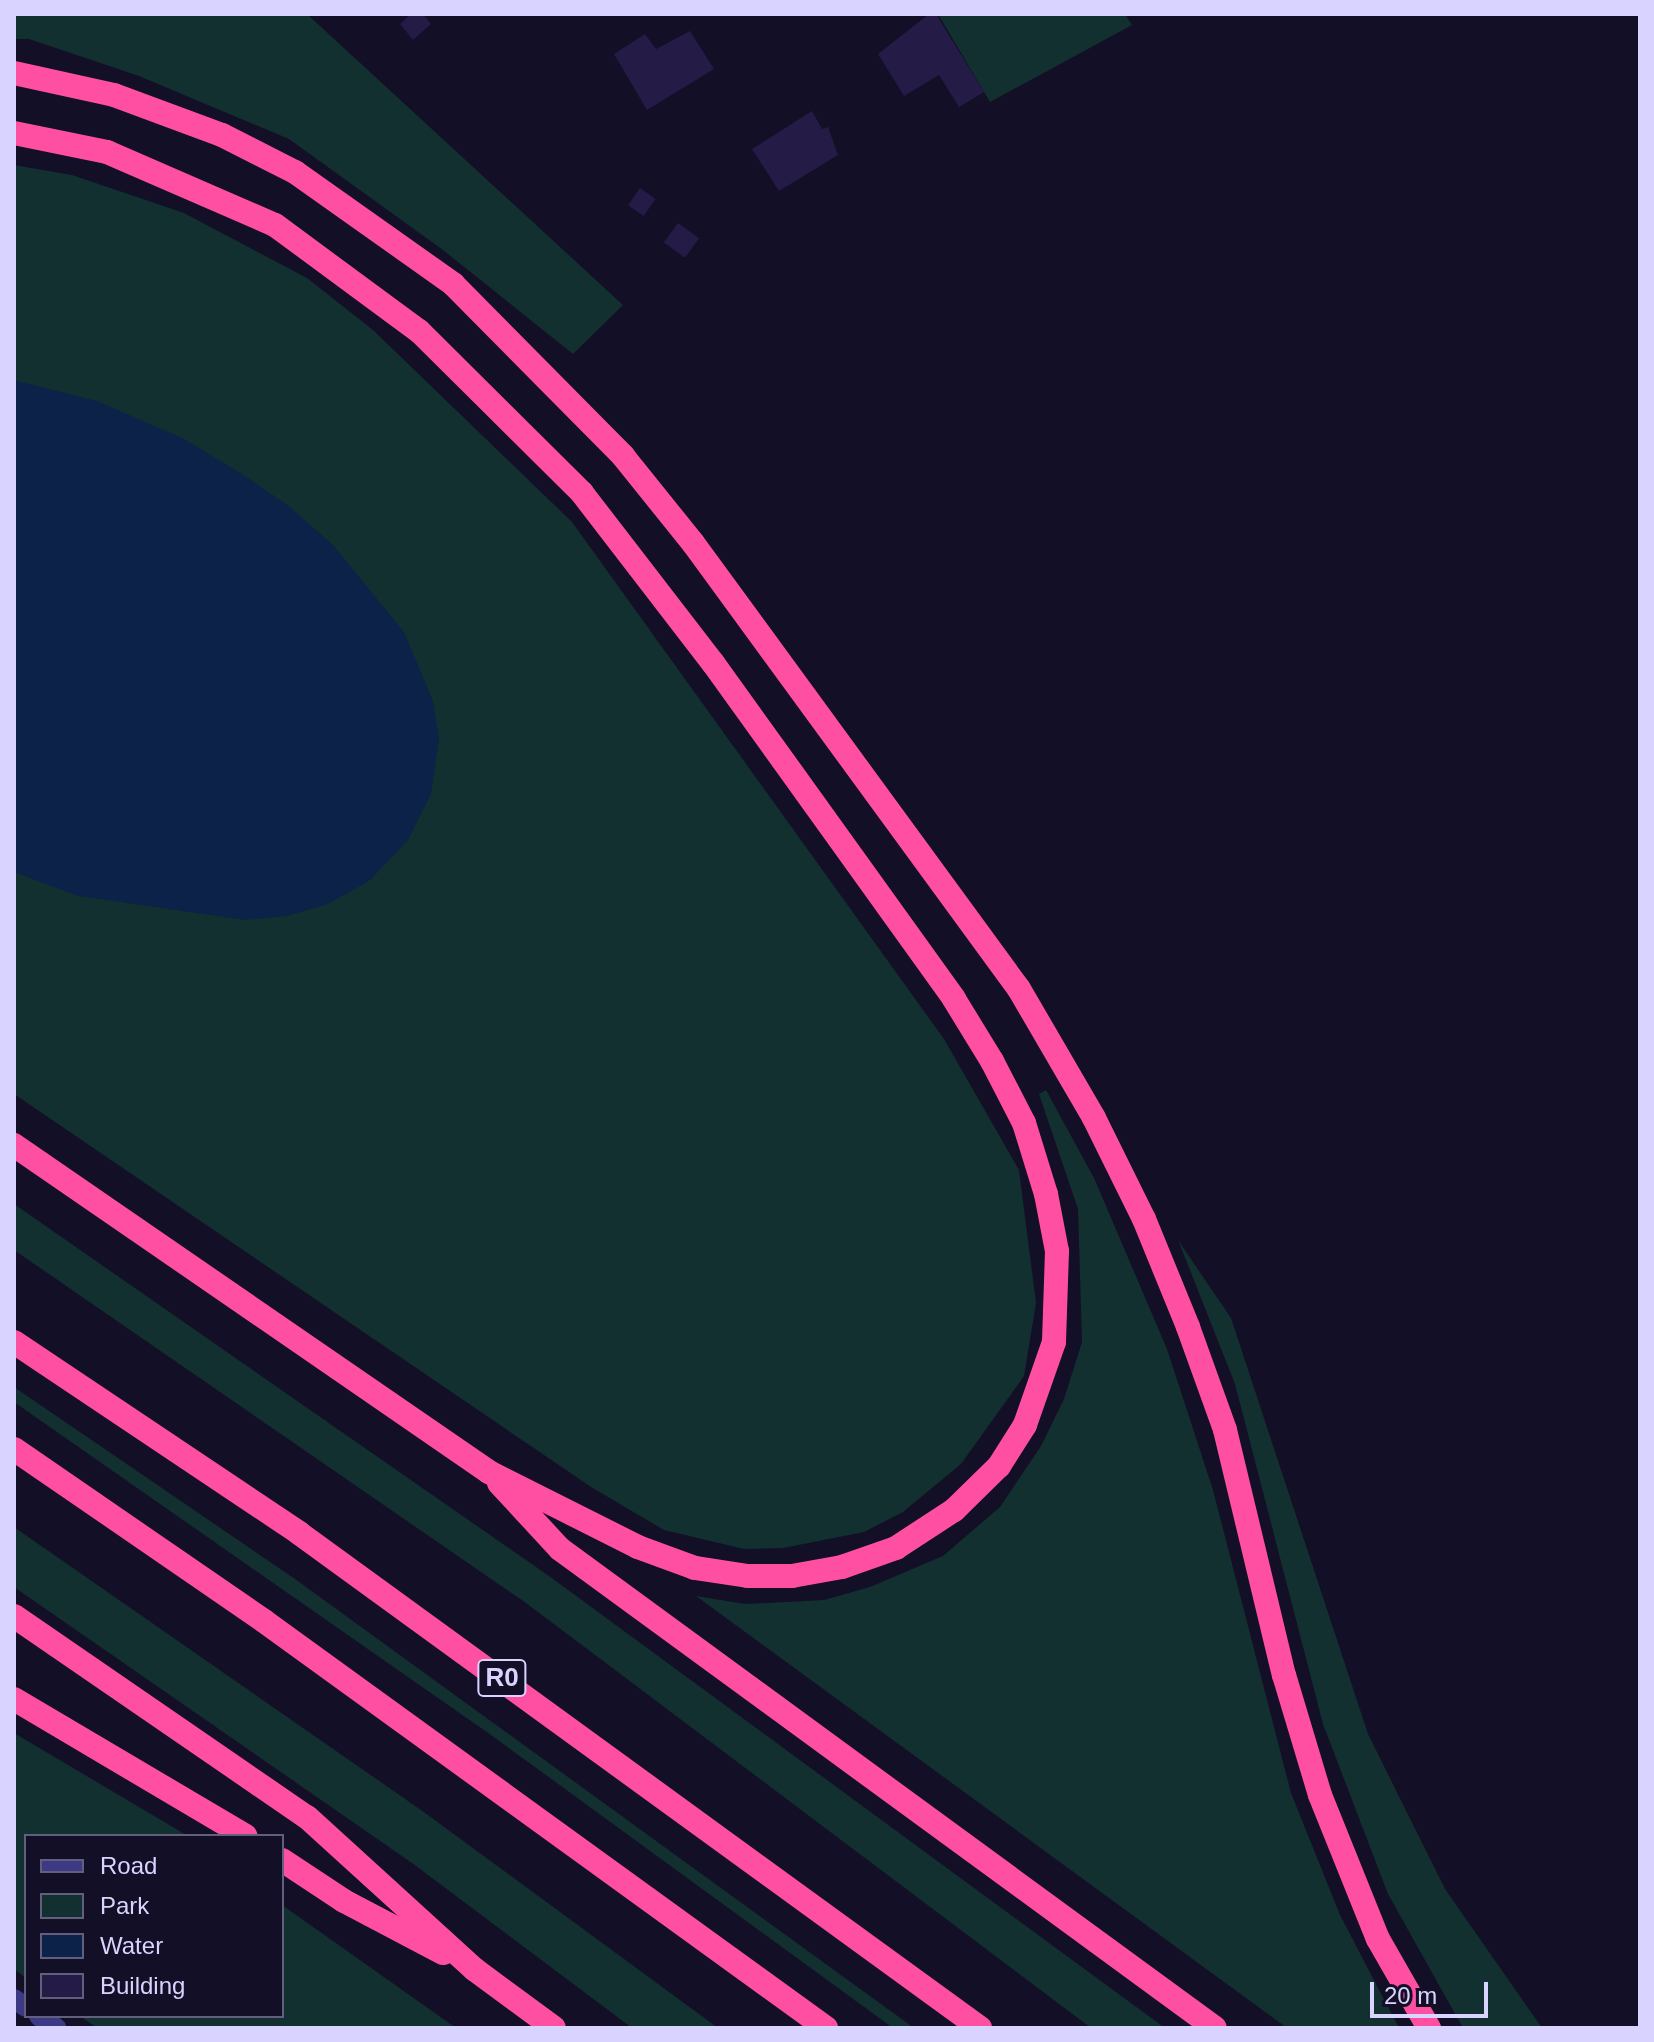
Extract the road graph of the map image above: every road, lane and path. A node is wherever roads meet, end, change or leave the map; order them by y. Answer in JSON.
{"nodes":[{"id":1,"x":14,"y":73,"type":"edge"},
{"id":2,"x":14,"y":133,"type":"edge"},
{"id":3,"x":14,"y":1145,"type":"edge"},
{"id":4,"x":14,"y":1342,"type":"edge"},
{"id":5,"x":14,"y":1449,"type":"edge"},
{"id":6,"x":489,"y":1472,"type":"junction"},
{"id":7,"x":14,"y":1616,"type":"edge"},
{"id":8,"x":14,"y":1699,"type":"edge"},
{"id":9,"x":243,"y":1834,"type":"edge"},
{"id":10,"x":284,"y":1861,"type":"edge"},
{"id":11,"x":474,"y":1969,"type":"junction"},
{"id":12,"x":554,"y":2028,"type":"edge"},
{"id":13,"x":826,"y":2028,"type":"edge"},
{"id":14,"x":980,"y":2028,"type":"edge"},
{"id":15,"x":1215,"y":2028,"type":"edge"},
{"id":16,"x":1429,"y":2028,"type":"edge"}],
"edges":[{"from":1,"to":16,"type":"highway"},
{"from":2,"to":6,"type":"highway"},
{"from":3,"to":6,"type":"highway"},
{"from":4,"to":14,"type":"highway","number":"R0"},
{"from":5,"to":13,"type":"highway"},
{"from":6,"to":15,"type":"highway"},
{"from":7,"to":11,"type":"highway"},
{"from":8,"to":9,"type":"highway"},
{"from":10,"to":11,"type":"highway"},
{"from":11,"to":12,"type":"highway"}]}
